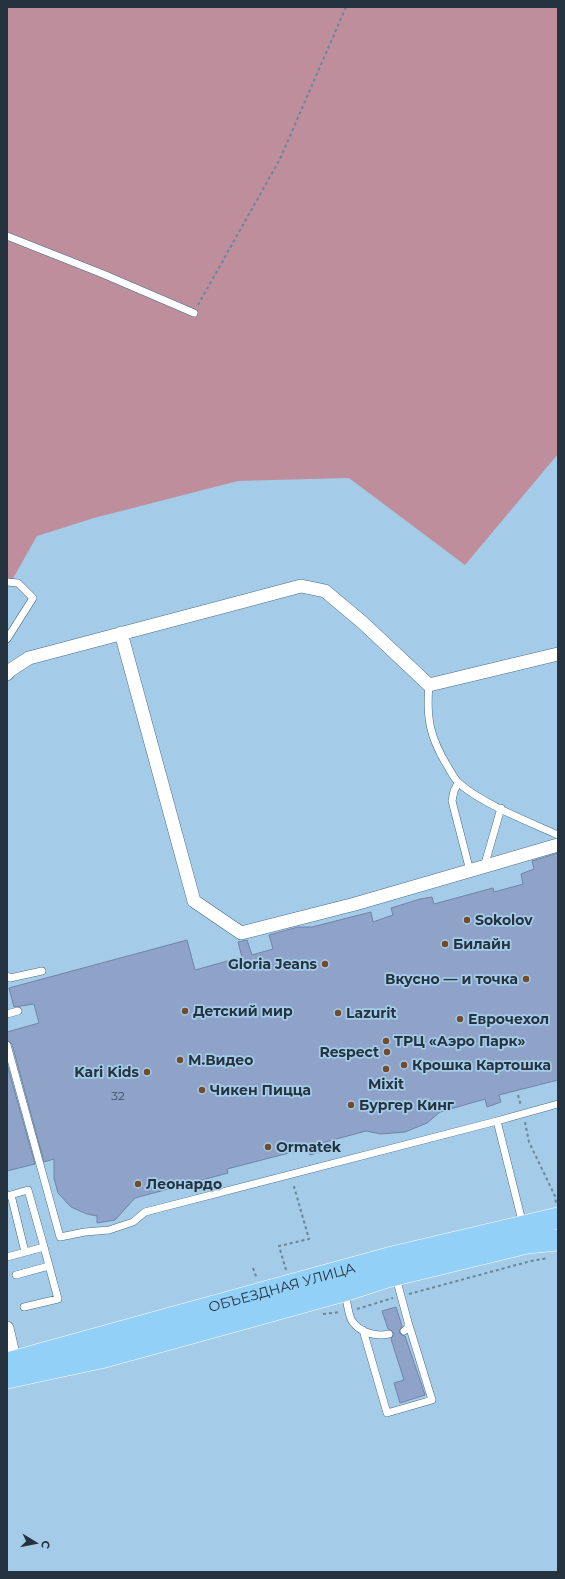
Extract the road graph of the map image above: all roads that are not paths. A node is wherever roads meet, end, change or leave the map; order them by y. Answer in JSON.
{"nodes":[{"id":1,"x":7,"y":236,"type":"edge"},
{"id":2,"x":194,"y":313,"type":"road end"},
{"id":3,"x":7,"y":582,"type":"edge"},
{"id":4,"x":121,"y":633,"type":"junction"},
{"id":5,"x":7,"y":639,"type":"edge"},
{"id":6,"x":558,"y":654,"type":"edge"},
{"id":7,"x":7,"y":674,"type":"edge"},
{"id":8,"x":429,"y":685,"type":"junction"},
{"id":9,"x":458,"y":783,"type":"junction"},
{"id":10,"x":501,"y":808,"type":"junction"},
{"id":11,"x":558,"y":835,"type":"edge"},
{"id":12,"x":558,"y":845,"type":"edge"},
{"id":13,"x":484,"y":867,"type":"junction"},
{"id":14,"x":470,"y":871,"type":"junction"},
{"id":15,"x":42,"y":971,"type":"dead end"},
{"id":16,"x":7,"y":976,"type":"edge"},
{"id":17,"x":18,"y":1011,"type":"dead end"},
{"id":18,"x":7,"y":1014,"type":"edge"},
{"id":19,"x":7,"y":1045,"type":"edge"},
{"id":20,"x":558,"y":1104,"type":"edge"},
{"id":21,"x":497,"y":1121,"type":"junction"},
{"id":22,"x":9,"y":1195,"type":"edge"},
{"id":23,"x":558,"y":1218,"type":"edge"},
{"id":24,"x":525,"y":1234,"type":"junction"},
{"id":25,"x":558,"y":1240,"type":"edge"},
{"id":26,"x":44,"y":1247,"type":"junction"},
{"id":27,"x":25,"y":1252,"type":"junction"},
{"id":28,"x":7,"y":1257,"type":"edge"},
{"id":29,"x":49,"y":1266,"type":"junction"},
{"id":30,"x":402,"y":1273,"type":"junction"},
{"id":31,"x":16,"y":1275,"type":"dead end"},
{"id":32,"x":344,"y":1291,"type":"junction"},
{"id":33,"x":24,"y":1307,"type":"dead end"},
{"id":34,"x":408,"y":1322,"type":"junction"},
{"id":35,"x":7,"y":1328,"type":"edge"},
{"id":36,"x":364,"y":1330,"type":"junction"},
{"id":37,"x":404,"y":1331,"type":"dead end"},
{"id":38,"x":389,"y":1334,"type":"dead end"},
{"id":39,"x":12,"y":1369,"type":"edge"}],
"edges":[{"from":1,"to":2,"type":"lane"},
{"from":3,"to":5,"type":"lane"},
{"from":4,"to":7,"type":"street"},
{"from":4,"to":8,"type":"street"},
{"from":4,"to":14,"type":"street"},
{"from":6,"to":8,"type":"street"},
{"from":8,"to":9,"type":"lane"},
{"from":9,"to":10,"type":"lane"},
{"from":9,"to":14,"type":"lane"},
{"from":10,"to":11,"type":"lane"},
{"from":10,"to":13,"type":"lane"},
{"from":12,"to":13,"type":"street"},
{"from":13,"to":14,"type":"street"},
{"from":15,"to":16,"type":"lane"},
{"from":17,"to":18,"type":"lane"},
{"from":19,"to":21,"type":"lane"},
{"from":20,"to":21,"type":"lane"},
{"from":21,"to":24,"type":"lane"},
{"from":22,"to":26,"type":"lane"},
{"from":22,"to":27,"type":"lane"},
{"from":23,"to":24,"type":"main road","name":"ОБЪЕЗДНАЯ УЛИЦА"},
{"from":24,"to":25,"type":"main road","name":"ОБЪЕЗДНАЯ УЛИЦА"},
{"from":24,"to":30,"type":"main road","name":"ОБЪЕЗДНАЯ УЛИЦА"},
{"from":24,"to":39,"type":"main road","name":"ОБЪЕЗДНАЯ УЛИЦА"},
{"from":26,"to":27,"type":"lane"},
{"from":26,"to":29,"type":"lane"},
{"from":27,"to":28,"type":"lane"},
{"from":29,"to":31,"type":"lane"},
{"from":29,"to":33,"type":"lane"},
{"from":30,"to":32,"type":"main road","name":"ОБЪЕЗДНАЯ УЛИЦА"},
{"from":30,"to":34,"type":"lane"},
{"from":32,"to":36,"type":"lane"},
{"from":32,"to":39,"type":"main road","name":"ОБЪЕЗДНАЯ УЛИЦА"},
{"from":34,"to":36,"type":"lane"},
{"from":34,"to":37,"type":"lane"},
{"from":35,"to":39,"type":"street"},
{"from":36,"to":38,"type":"lane"}]}
